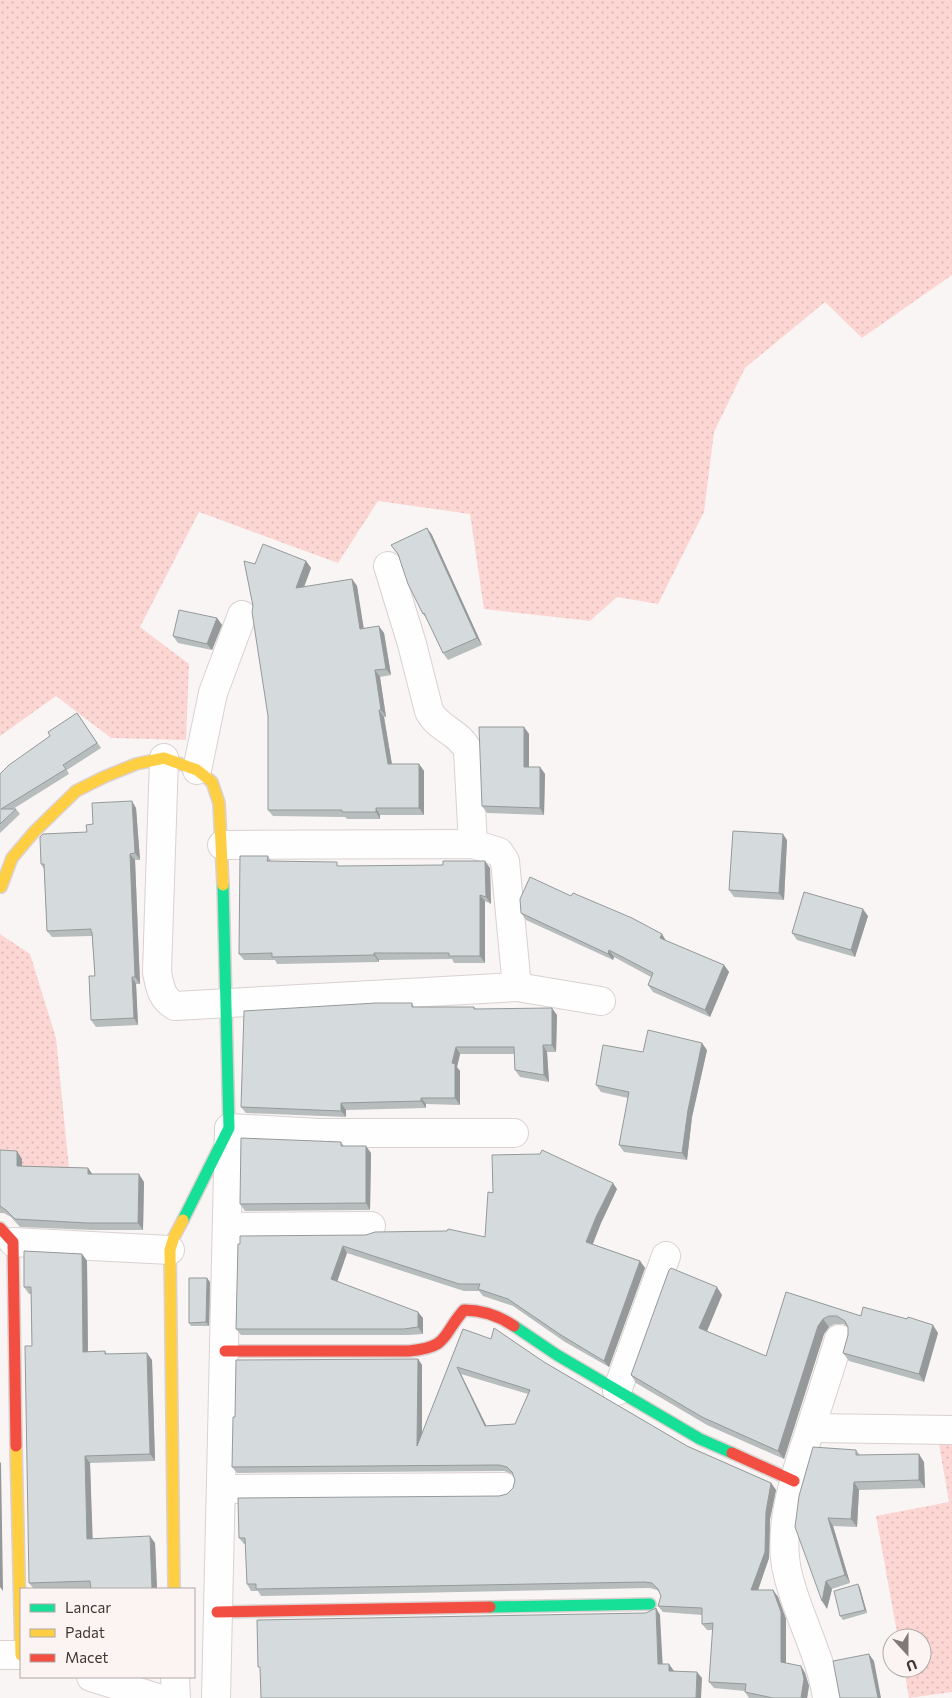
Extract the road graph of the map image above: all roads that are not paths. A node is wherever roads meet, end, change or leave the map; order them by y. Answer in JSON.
{"nodes":[{"id":1,"x":388,"y":566,"type":"dead end"},
{"id":2,"x":242,"y":615,"type":"dead end"},
{"id":3,"x":164,"y":758,"type":"junction"},
{"id":4,"x":197,"y":770,"type":"junction"},
{"id":5,"x":473,"y":844,"type":"junction"},
{"id":6,"x":222,"y":845,"type":"junction"},
{"id":7,"x":0,"y":887,"type":"edge"},
{"id":8,"x":516,"y":986,"type":"junction"},
{"id":9,"x":601,"y":1001,"type":"dead end"},
{"id":10,"x":226,"y":1002,"type":"junction"},
{"id":11,"x":230,"y":1128,"type":"junction"},
{"id":12,"x":514,"y":1134,"type":"dead end"},
{"id":13,"x":228,"y":1226,"type":"junction"},
{"id":14,"x":371,"y":1226,"type":"dead end"},
{"id":15,"x":6,"y":1235,"type":"edge"},
{"id":16,"x":170,"y":1250,"type":"junction"},
{"id":17,"x":666,"y":1256,"type":"dead end"},
{"id":18,"x":839,"y":1339,"type":"dead end"},
{"id":19,"x":225,"y":1351,"type":"junction"},
{"id":20,"x":617,"y":1391,"type":"junction"},
{"id":21,"x":811,"y":1428,"type":"junction"},
{"id":22,"x":952,"y":1430,"type":"edge"},
{"id":23,"x":794,"y":1481,"type":"junction"},
{"id":24,"x":504,"y":1487,"type":"dead end"},
{"id":25,"x":222,"y":1489,"type":"junction"},
{"id":26,"x":174,"y":1588,"type":"edge"},
{"id":27,"x":650,"y":1604,"type":"dead end"},
{"id":28,"x":217,"y":1612,"type":"junction"},
{"id":29,"x":20,"y":1627,"type":"edge"},
{"id":30,"x":0,"y":1655,"type":"edge"},
{"id":31,"x":20,"y":1655,"type":"edge"},
{"id":32,"x":94,"y":1678,"type":"edge"},
{"id":33,"x":175,"y":1678,"type":"edge"},
{"id":34,"x":158,"y":1698,"type":"edge"},
{"id":35,"x":176,"y":1698,"type":"edge"},
{"id":36,"x":216,"y":1698,"type":"edge"},
{"id":37,"x":827,"y":1698,"type":"edge"}],
"edges":[{"from":1,"to":5,"type":"street"},
{"from":2,"to":4,"type":"street"},
{"from":3,"to":4,"type":"street"},
{"from":3,"to":7,"type":"street"},
{"from":3,"to":10,"type":"street"},
{"from":4,"to":6,"type":"street"},
{"from":5,"to":6,"type":"street"},
{"from":5,"to":8,"type":"street"},
{"from":6,"to":10,"type":"street"},
{"from":8,"to":9,"type":"street"},
{"from":8,"to":10,"type":"street"},
{"from":10,"to":11,"type":"street"},
{"from":11,"to":12,"type":"street"},
{"from":11,"to":13,"type":"street"},
{"from":11,"to":16,"type":"street"},
{"from":13,"to":14,"type":"street"},
{"from":13,"to":19,"type":"street"},
{"from":15,"to":16,"type":"street"},
{"from":15,"to":29,"type":"street"},
{"from":16,"to":26,"type":"street"},
{"from":17,"to":20,"type":"street"},
{"from":18,"to":21,"type":"street"},
{"from":19,"to":20,"type":"street"},
{"from":19,"to":25,"type":"street"},
{"from":20,"to":23,"type":"street"},
{"from":21,"to":22,"type":"street"},
{"from":21,"to":23,"type":"street"},
{"from":23,"to":37,"type":"street"},
{"from":24,"to":25,"type":"street"},
{"from":25,"to":28,"type":"street"},
{"from":27,"to":28,"type":"street"},
{"from":28,"to":36,"type":"street"},
{"from":30,"to":31,"type":"street"},
{"from":32,"to":34,"type":"street"},
{"from":33,"to":35,"type":"street"}]}
